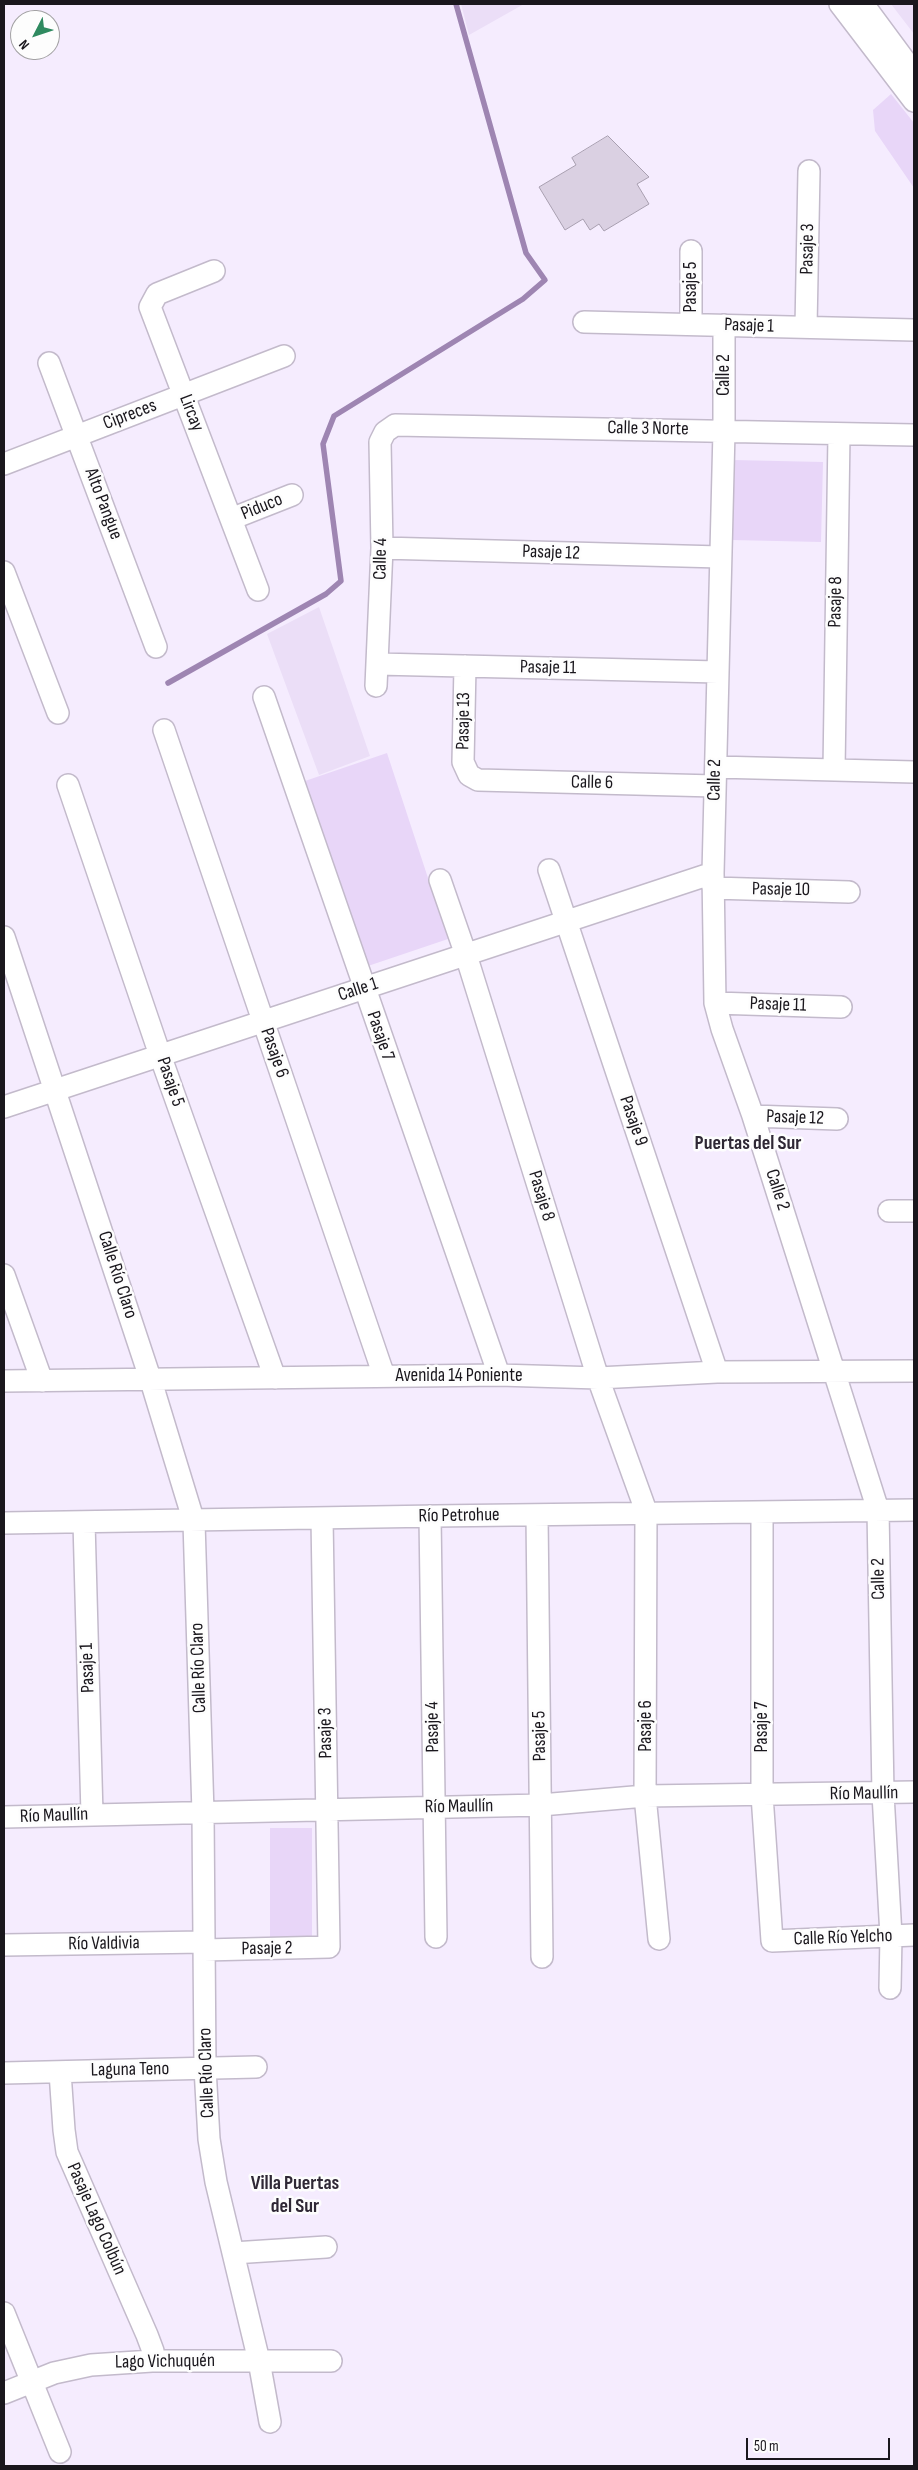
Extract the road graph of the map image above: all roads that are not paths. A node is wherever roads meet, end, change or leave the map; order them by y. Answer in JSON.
{"nodes":[{"id":1,"x":840,"y":4,"type":"edge"},
{"id":2,"x":863,"y":4,"type":"edge"},
{"id":3,"x":914,"y":73,"type":"edge"},
{"id":4,"x":914,"y":101,"type":"edge"},
{"id":5,"x":809,"y":171,"type":"dead end"},
{"id":6,"x":691,"y":250,"type":"dead end"},
{"id":7,"x":214,"y":271,"type":"dead end"},
{"id":8,"x":584,"y":322,"type":"dead end"},
{"id":9,"x":691,"y":324,"type":"junction"},
{"id":10,"x":724,"y":325,"type":"junction"},
{"id":11,"x":806,"y":328,"type":"junction"},
{"id":12,"x":914,"y":330,"type":"edge"},
{"id":13,"x":284,"y":356,"type":"dead end"},
{"id":14,"x":49,"y":362,"type":"dead end"},
{"id":15,"x":184,"y":394,"type":"junction"},
{"id":16,"x":724,"y":431,"type":"junction"},
{"id":17,"x":385,"y":432,"type":"joint"},
{"id":18,"x":839,"y":434,"type":"junction"},
{"id":19,"x":914,"y":434,"type":"edge"},
{"id":20,"x":77,"y":435,"type":"junction"},
{"id":21,"x":4,"y":464,"type":"edge"},
{"id":22,"x":292,"y":495,"type":"dead end"},
{"id":23,"x":231,"y":519,"type":"junction"},
{"id":24,"x":382,"y":548,"type":"junction"},
{"id":25,"x":720,"y":557,"type":"junction"},
{"id":26,"x":4,"y":572,"type":"edge"},
{"id":27,"x":258,"y":590,"type":"dead end"},
{"id":28,"x":156,"y":647,"type":"dead end"},
{"id":29,"x":378,"y":664,"type":"junction"},
{"id":30,"x":465,"y":666,"type":"junction"},
{"id":31,"x":718,"y":672,"type":"junction"},
{"id":32,"x":376,"y":686,"type":"dead end"},
{"id":33,"x":264,"y":697,"type":"dead end"},
{"id":34,"x":58,"y":713,"type":"dead end"},
{"id":35,"x":164,"y":730,"type":"dead end"},
{"id":36,"x":834,"y":770,"type":"junction"},
{"id":37,"x":914,"y":772,"type":"edge"},
{"id":38,"x":470,"y":775,"type":"joint"},
{"id":39,"x":716,"y":776,"type":"junction"},
{"id":40,"x":68,"y":785,"type":"dead end"},
{"id":41,"x":549,"y":870,"type":"dead end"},
{"id":42,"x":440,"y":880,"type":"dead end"},
{"id":43,"x":713,"y":881,"type":"junction"},
{"id":44,"x":849,"y":892,"type":"dead end"},
{"id":45,"x":566,"y":922,"type":"junction"},
{"id":46,"x":4,"y":937,"type":"edge"},
{"id":47,"x":466,"y":954,"type":"junction"},
{"id":48,"x":363,"y":989,"type":"junction"},
{"id":49,"x":715,"y":1003,"type":"junction"},
{"id":50,"x":842,"y":1007,"type":"dead end"},
{"id":51,"x":263,"y":1021,"type":"junction"},
{"id":52,"x":160,"y":1055,"type":"junction"},
{"id":53,"x":56,"y":1090,"type":"junction"},
{"id":54,"x":4,"y":1107,"type":"edge"},
{"id":55,"x":753,"y":1116,"type":"junction"},
{"id":56,"x":837,"y":1119,"type":"dead end"},
{"id":57,"x":890,"y":1211,"type":"dead end"},
{"id":58,"x":914,"y":1211,"type":"edge"},
{"id":59,"x":4,"y":1275,"type":"edge"},
{"id":60,"x":914,"y":1371,"type":"edge"},
{"id":61,"x":717,"y":1372,"type":"junction"},
{"id":62,"x":835,"y":1373,"type":"junction"},
{"id":63,"x":499,"y":1375,"type":"junction"},
{"id":64,"x":384,"y":1376,"type":"junction"},
{"id":65,"x":275,"y":1378,"type":"junction"},
{"id":66,"x":598,"y":1378,"type":"junction"},
{"id":67,"x":4,"y":1381,"type":"edge"},
{"id":68,"x":42,"y":1381,"type":"junction"},
{"id":69,"x":151,"y":1381,"type":"junction"},
{"id":70,"x":878,"y":1510,"type":"junction"},
{"id":71,"x":914,"y":1510,"type":"edge"},
{"id":72,"x":646,"y":1512,"type":"junction"},
{"id":73,"x":762,"y":1513,"type":"junction"},
{"id":74,"x":537,"y":1515,"type":"junction"},
{"id":75,"x":430,"y":1516,"type":"junction"},
{"id":76,"x":322,"y":1518,"type":"junction"},
{"id":77,"x":84,"y":1522,"type":"junction"},
{"id":78,"x":194,"y":1522,"type":"junction"},
{"id":79,"x":4,"y":1523,"type":"edge"},
{"id":80,"x":914,"y":1792,"type":"edge"},
{"id":81,"x":883,"y":1794,"type":"junction"},
{"id":82,"x":762,"y":1795,"type":"junction"},
{"id":83,"x":645,"y":1796,"type":"junction"},
{"id":84,"x":541,"y":1805,"type":"junction"},
{"id":85,"x":434,"y":1808,"type":"junction"},
{"id":86,"x":327,"y":1810,"type":"junction"},
{"id":87,"x":203,"y":1813,"type":"junction"},
{"id":88,"x":92,"y":1814,"type":"junction"},
{"id":89,"x":4,"y":1817,"type":"edge"},
{"id":90,"x":891,"y":1936,"type":"junction"},
{"id":91,"x":914,"y":1936,"type":"edge"},
{"id":92,"x":436,"y":1937,"type":"dead end"},
{"id":93,"x":659,"y":1939,"type":"dead end"},
{"id":94,"x":772,"y":1941,"type":"joint"},
{"id":95,"x":4,"y":1945,"type":"edge"},
{"id":96,"x":204,"y":1946,"type":"junction"},
{"id":97,"x":329,"y":1947,"type":"joint"},
{"id":98,"x":542,"y":1957,"type":"dead end"},
{"id":99,"x":890,"y":1988,"type":"dead end"},
{"id":100,"x":256,"y":2067,"type":"dead end"},
{"id":101,"x":205,"y":2068,"type":"junction"},
{"id":102,"x":60,"y":2072,"type":"junction"},
{"id":103,"x":4,"y":2073,"type":"edge"},
{"id":104,"x":326,"y":2247,"type":"dead end"},
{"id":105,"x":233,"y":2254,"type":"junction"},
{"id":106,"x":4,"y":2313,"type":"edge"},
{"id":107,"x":152,"y":2361,"type":"junction"},
{"id":108,"x":259,"y":2361,"type":"junction"},
{"id":109,"x":331,"y":2361,"type":"dead end"},
{"id":110,"x":31,"y":2381,"type":"junction"},
{"id":111,"x":4,"y":2393,"type":"edge"},
{"id":112,"x":270,"y":2422,"type":"dead end"},
{"id":113,"x":60,"y":2452,"type":"dead end"}],
"edges":[{"from":1,"to":4,"type":"street"},
{"from":2,"to":3,"type":"street"},
{"from":5,"to":11,"type":"street","name":"Pasaje 3"},
{"from":6,"to":9,"type":"street","name":"Pasaje 5"},
{"from":7,"to":15,"type":"street","name":"Lircay"},
{"from":8,"to":9,"type":"street","name":"Pasaje 1"},
{"from":9,"to":10,"type":"street","name":"Pasaje 1"},
{"from":10,"to":11,"type":"street","name":"Pasaje 1"},
{"from":10,"to":16,"type":"street","name":"Calle 2"},
{"from":11,"to":12,"type":"street","name":"Pasaje 1"},
{"from":13,"to":15,"type":"street","name":"Cipreces"},
{"from":14,"to":20,"type":"street","name":"Alto Pangue"},
{"from":15,"to":20,"type":"street","name":"Cipreces"},
{"from":15,"to":23,"type":"street","name":"Lircay"},
{"from":16,"to":17,"type":"street","name":"Calle 3 Norte"},
{"from":16,"to":18,"type":"street","name":"Calle 3 Norte"},
{"from":16,"to":25,"type":"street","name":"Calle 2"},
{"from":17,"to":24,"type":"street","name":"Calle 4"},
{"from":18,"to":19,"type":"street","name":"Calle 3 Norte"},
{"from":18,"to":36,"type":"street","name":"Pasaje 8"},
{"from":20,"to":21,"type":"street","name":"Cipreces"},
{"from":20,"to":28,"type":"street","name":"Alto Pangue"},
{"from":22,"to":23,"type":"street","name":"Piduco"},
{"from":23,"to":27,"type":"street","name":"Lircay"},
{"from":24,"to":25,"type":"street","name":"Pasaje 12"},
{"from":24,"to":29,"type":"street","name":"Calle 4"},
{"from":25,"to":31,"type":"street","name":"Calle 2"},
{"from":26,"to":34,"type":"street"},
{"from":29,"to":30,"type":"street","name":"Pasaje 11"},
{"from":29,"to":32,"type":"street","name":"Calle 4"},
{"from":30,"to":31,"type":"street","name":"Pasaje 11"},
{"from":30,"to":38,"type":"street","name":"Pasaje 13"},
{"from":31,"to":39,"type":"street","name":"Calle 2"},
{"from":33,"to":48,"type":"street","name":"Pasaje 7"},
{"from":35,"to":51,"type":"street","name":"Pasaje 6"},
{"from":36,"to":37,"type":"street","name":"Calle 6"},
{"from":36,"to":39,"type":"street","name":"Calle 6"},
{"from":38,"to":39,"type":"street","name":"Calle 6"},
{"from":39,"to":43,"type":"street","name":"Calle 2"},
{"from":40,"to":52,"type":"street","name":"Pasaje 5"},
{"from":41,"to":45,"type":"street","name":"Pasaje 9"},
{"from":42,"to":47,"type":"street","name":"Pasaje 8"},
{"from":43,"to":44,"type":"street","name":"Pasaje 10"},
{"from":43,"to":45,"type":"street","name":"Calle 1"},
{"from":43,"to":49,"type":"street","name":"Calle 2"},
{"from":45,"to":47,"type":"street","name":"Calle 1"},
{"from":45,"to":61,"type":"street","name":"Pasaje 9"},
{"from":46,"to":53,"type":"street","name":"Calle Río Claro"},
{"from":47,"to":48,"type":"street","name":"Calle 1"},
{"from":47,"to":66,"type":"street","name":"Pasaje 8"},
{"from":48,"to":51,"type":"street","name":"Calle 1"},
{"from":48,"to":63,"type":"street","name":"Pasaje 7"},
{"from":49,"to":50,"type":"street","name":"Pasaje 11"},
{"from":49,"to":55,"type":"street","name":"Calle 2"},
{"from":51,"to":52,"type":"street","name":"Calle 1"},
{"from":51,"to":64,"type":"street","name":"Pasaje 6"},
{"from":52,"to":53,"type":"street","name":"Calle 1"},
{"from":52,"to":65,"type":"street","name":"Pasaje 5"},
{"from":53,"to":54,"type":"street","name":"Calle 1"},
{"from":53,"to":69,"type":"street","name":"Calle Río Claro"},
{"from":55,"to":56,"type":"street","name":"Pasaje 12"},
{"from":55,"to":62,"type":"street","name":"Calle 2"},
{"from":57,"to":58,"type":"street"},
{"from":59,"to":68,"type":"street"},
{"from":60,"to":62,"type":"street","name":"Avenida 14 Poniente"},
{"from":61,"to":62,"type":"street","name":"Avenida 14 Poniente"},
{"from":61,"to":66,"type":"street","name":"Avenida 14 Poniente"},
{"from":62,"to":70,"type":"street","name":"Calle 2"},
{"from":63,"to":64,"type":"street","name":"Avenida 14 Poniente"},
{"from":63,"to":66,"type":"street","name":"Avenida 14 Poniente"},
{"from":64,"to":65,"type":"street","name":"Avenida 14 Poniente"},
{"from":65,"to":69,"type":"street","name":"Avenida 14 Poniente"},
{"from":66,"to":72,"type":"street","name":"Pasaje 8"},
{"from":67,"to":68,"type":"street","name":"Avenida 14 Poniente"},
{"from":68,"to":69,"type":"street","name":"Avenida 14 Poniente"},
{"from":69,"to":78,"type":"street","name":"Calle Río Claro"},
{"from":70,"to":71,"type":"street","name":"Río Petrohue"},
{"from":70,"to":73,"type":"street","name":"Río Petrohue"},
{"from":70,"to":81,"type":"street","name":"Calle 2"},
{"from":72,"to":73,"type":"street","name":"Río Petrohue"},
{"from":72,"to":74,"type":"street","name":"Río Petrohue"},
{"from":72,"to":83,"type":"street","name":"Pasaje 6"},
{"from":73,"to":82,"type":"street","name":"Pasaje 7"},
{"from":74,"to":75,"type":"street","name":"Río Petrohue"},
{"from":74,"to":84,"type":"street","name":"Pasaje 5"},
{"from":75,"to":76,"type":"street","name":"Río Petrohue"},
{"from":75,"to":85,"type":"street","name":"Pasaje 4"},
{"from":76,"to":78,"type":"street","name":"Río Petrohue"},
{"from":76,"to":86,"type":"street","name":"Pasaje 3"},
{"from":77,"to":78,"type":"street","name":"Río Petrohue"},
{"from":77,"to":79,"type":"street","name":"Río Petrohue"},
{"from":77,"to":88,"type":"street","name":"Pasaje 1"},
{"from":78,"to":87,"type":"street","name":"Calle Río Claro"},
{"from":80,"to":81,"type":"street","name":"Río Maullín"},
{"from":81,"to":82,"type":"street","name":"Río Maullín"},
{"from":81,"to":90,"type":"street","name":"Calle 2"},
{"from":82,"to":83,"type":"street","name":"Río Maullín"},
{"from":82,"to":94,"type":"street","name":"Pasaje 7"},
{"from":83,"to":84,"type":"street","name":"Río Maullín"},
{"from":83,"to":93,"type":"street","name":"Pasaje 6"},
{"from":84,"to":85,"type":"street","name":"Río Maullín"},
{"from":84,"to":98,"type":"street","name":"Pasaje 5"},
{"from":85,"to":86,"type":"street","name":"Río Maullín"},
{"from":85,"to":92,"type":"street","name":"Pasaje 4"},
{"from":86,"to":87,"type":"street","name":"Río Maullín"},
{"from":86,"to":97,"type":"street","name":"Pasaje 3"},
{"from":87,"to":88,"type":"street","name":"Río Maullín"},
{"from":87,"to":96,"type":"street","name":"Calle Río Claro"},
{"from":88,"to":89,"type":"street","name":"Río Maullín"},
{"from":90,"to":91,"type":"street","name":"Calle Río Yelcho"},
{"from":90,"to":94,"type":"street","name":"Calle Río Yelcho"},
{"from":90,"to":99,"type":"street","name":"Calle 2"},
{"from":95,"to":96,"type":"street","name":"Río Valdivia"},
{"from":96,"to":97,"type":"street","name":"Pasaje 2"},
{"from":96,"to":101,"type":"street","name":"Calle Río Claro"},
{"from":100,"to":101,"type":"street","name":"Laguna Teno"},
{"from":101,"to":102,"type":"street","name":"Laguna Teno"},
{"from":101,"to":105,"type":"street","name":"Calle Río Claro"},
{"from":102,"to":103,"type":"street","name":"Laguna Teno"},
{"from":102,"to":107,"type":"street","name":"Pasaje Lago Colbún"},
{"from":104,"to":105,"type":"street"},
{"from":105,"to":108,"type":"street","name":"Calle Río Claro"},
{"from":106,"to":110,"type":"street"},
{"from":107,"to":108,"type":"street","name":"Lago Vichuquén"},
{"from":107,"to":110,"type":"street","name":"Lago Vichuquén"},
{"from":108,"to":109,"type":"street","name":"Lago Vichuquén"},
{"from":108,"to":112,"type":"street","name":"Calle Río Claro"},
{"from":110,"to":111,"type":"street","name":"Lago Vichuquén"},
{"from":110,"to":113,"type":"street"}]}
